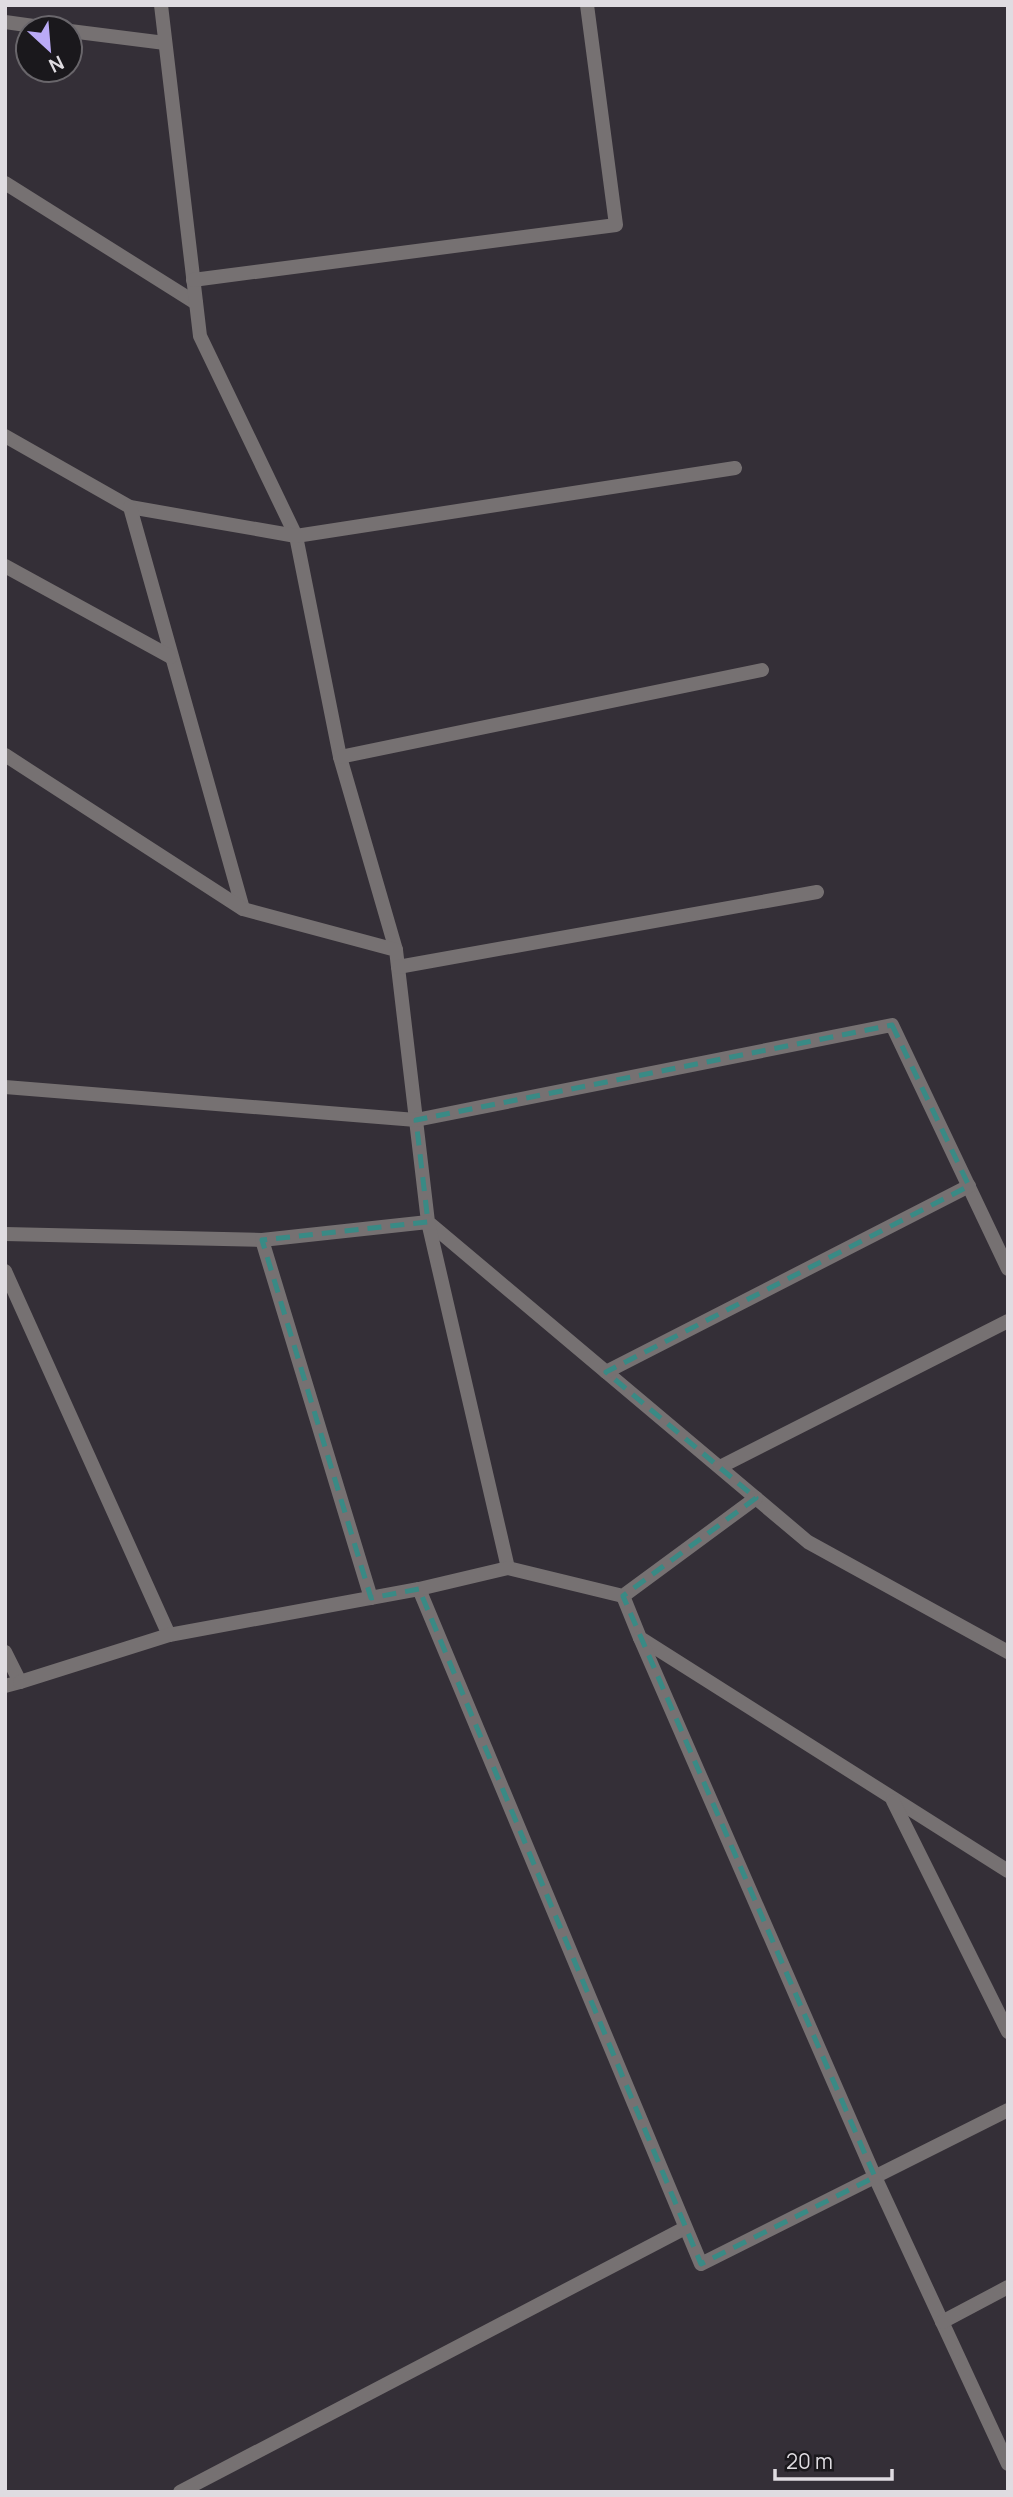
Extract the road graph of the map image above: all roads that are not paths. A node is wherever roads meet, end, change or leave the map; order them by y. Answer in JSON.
{"nodes":[{"id":1,"x":161,"y":5,"type":"edge"},
{"id":2,"x":587,"y":5,"type":"edge"},
{"id":3,"x":84,"y":33,"type":"edge"},
{"id":4,"x":165,"y":43,"type":"junction"},
{"id":5,"x":5,"y":183,"type":"edge"},
{"id":6,"x":193,"y":280,"type":"junction"},
{"id":7,"x":196,"y":303,"type":"junction"},
{"id":8,"x":5,"y":436,"type":"edge"},
{"id":9,"x":735,"y":468,"type":"dead end"},
{"id":10,"x":130,"y":507,"type":"junction"},
{"id":11,"x":296,"y":536,"type":"junction"},
{"id":12,"x":5,"y":566,"type":"edge"},
{"id":13,"x":171,"y":657,"type":"junction"},
{"id":14,"x":762,"y":670,"type":"dead end"},
{"id":15,"x":5,"y":755,"type":"edge"},
{"id":16,"x":340,"y":757,"type":"junction"},
{"id":17,"x":817,"y":891,"type":"dead end"},
{"id":18,"x":243,"y":909,"type":"junction"},
{"id":19,"x":396,"y":950,"type":"junction"},
{"id":20,"x":398,"y":967,"type":"junction"},
{"id":21,"x":5,"y":1087,"type":"edge"},
{"id":22,"x":416,"y":1120,"type":"junction"},
{"id":23,"x":968,"y":1186,"type":"junction"},
{"id":24,"x":428,"y":1222,"type":"junction"},
{"id":25,"x":5,"y":1234,"type":"edge"},
{"id":26,"x":262,"y":1240,"type":"junction"},
{"id":27,"x":1007,"y":1267,"type":"edge"},
{"id":28,"x":5,"y":1271,"type":"edge"},
{"id":29,"x":1008,"y":1321,"type":"edge"},
{"id":30,"x":606,"y":1372,"type":"junction"},
{"id":31,"x":720,"y":1467,"type":"junction"},
{"id":32,"x":756,"y":1498,"type":"junction"},
{"id":33,"x":508,"y":1568,"type":"junction"},
{"id":34,"x":419,"y":1589,"type":"junction"},
{"id":35,"x":623,"y":1596,"type":"junction"},
{"id":36,"x":371,"y":1598,"type":"junction"},
{"id":37,"x":169,"y":1634,"type":"junction"},
{"id":38,"x":640,"y":1638,"type":"junction"},
{"id":39,"x":5,"y":1652,"type":"edge"},
{"id":40,"x":1008,"y":1652,"type":"edge"},
{"id":41,"x":13,"y":1684,"type":"edge"},
{"id":42,"x":892,"y":1800,"type":"junction"},
{"id":43,"x":1008,"y":1871,"type":"edge"},
{"id":44,"x":1008,"y":2032,"type":"edge"},
{"id":45,"x":1008,"y":2110,"type":"edge"},
{"id":46,"x":875,"y":2177,"type":"junction"},
{"id":47,"x":685,"y":2228,"type":"junction"},
{"id":48,"x":1008,"y":2287,"type":"edge"},
{"id":49,"x":942,"y":2322,"type":"junction"},
{"id":50,"x":1008,"y":2464,"type":"edge"},
{"id":51,"x":180,"y":2492,"type":"edge"}],
"edges":[{"from":1,"to":4,"type":"street"},
{"from":2,"to":6,"type":"street"},
{"from":3,"to":4,"type":"street"},
{"from":4,"to":6,"type":"street"},
{"from":5,"to":7,"type":"street"},
{"from":6,"to":7,"type":"street"},
{"from":7,"to":11,"type":"street"},
{"from":8,"to":10,"type":"street"},
{"from":9,"to":11,"type":"street"},
{"from":10,"to":11,"type":"street"},
{"from":10,"to":13,"type":"street"},
{"from":11,"to":16,"type":"street"},
{"from":12,"to":13,"type":"street"},
{"from":13,"to":18,"type":"street"},
{"from":14,"to":16,"type":"street"},
{"from":15,"to":18,"type":"street"},
{"from":16,"to":19,"type":"street"},
{"from":17,"to":20,"type":"street"},
{"from":18,"to":19,"type":"street"},
{"from":19,"to":20,"type":"street"},
{"from":20,"to":22,"type":"street"},
{"from":21,"to":22,"type":"street"},
{"from":22,"to":23,"type":"street"},
{"from":22,"to":24,"type":"street"},
{"from":23,"to":27,"type":"street"},
{"from":23,"to":30,"type":"street"},
{"from":24,"to":26,"type":"street"},
{"from":24,"to":30,"type":"street"},
{"from":24,"to":33,"type":"street"},
{"from":25,"to":26,"type":"street"},
{"from":26,"to":36,"type":"street"},
{"from":28,"to":37,"type":"street"},
{"from":29,"to":31,"type":"street"},
{"from":30,"to":31,"type":"street"},
{"from":31,"to":32,"type":"street"},
{"from":32,"to":35,"type":"street"},
{"from":32,"to":40,"type":"street"},
{"from":33,"to":34,"type":"street"},
{"from":33,"to":35,"type":"street"},
{"from":34,"to":36,"type":"street"},
{"from":34,"to":47,"type":"street"},
{"from":35,"to":38,"type":"street"},
{"from":36,"to":37,"type":"street"},
{"from":37,"to":41,"type":"street"},
{"from":38,"to":42,"type":"street"},
{"from":38,"to":46,"type":"street"},
{"from":39,"to":41,"type":"street"},
{"from":42,"to":43,"type":"street"},
{"from":42,"to":44,"type":"street"},
{"from":45,"to":46,"type":"street"},
{"from":46,"to":47,"type":"street"},
{"from":46,"to":49,"type":"street"},
{"from":47,"to":51,"type":"street"},
{"from":48,"to":49,"type":"street"},
{"from":49,"to":50,"type":"street"}]}
